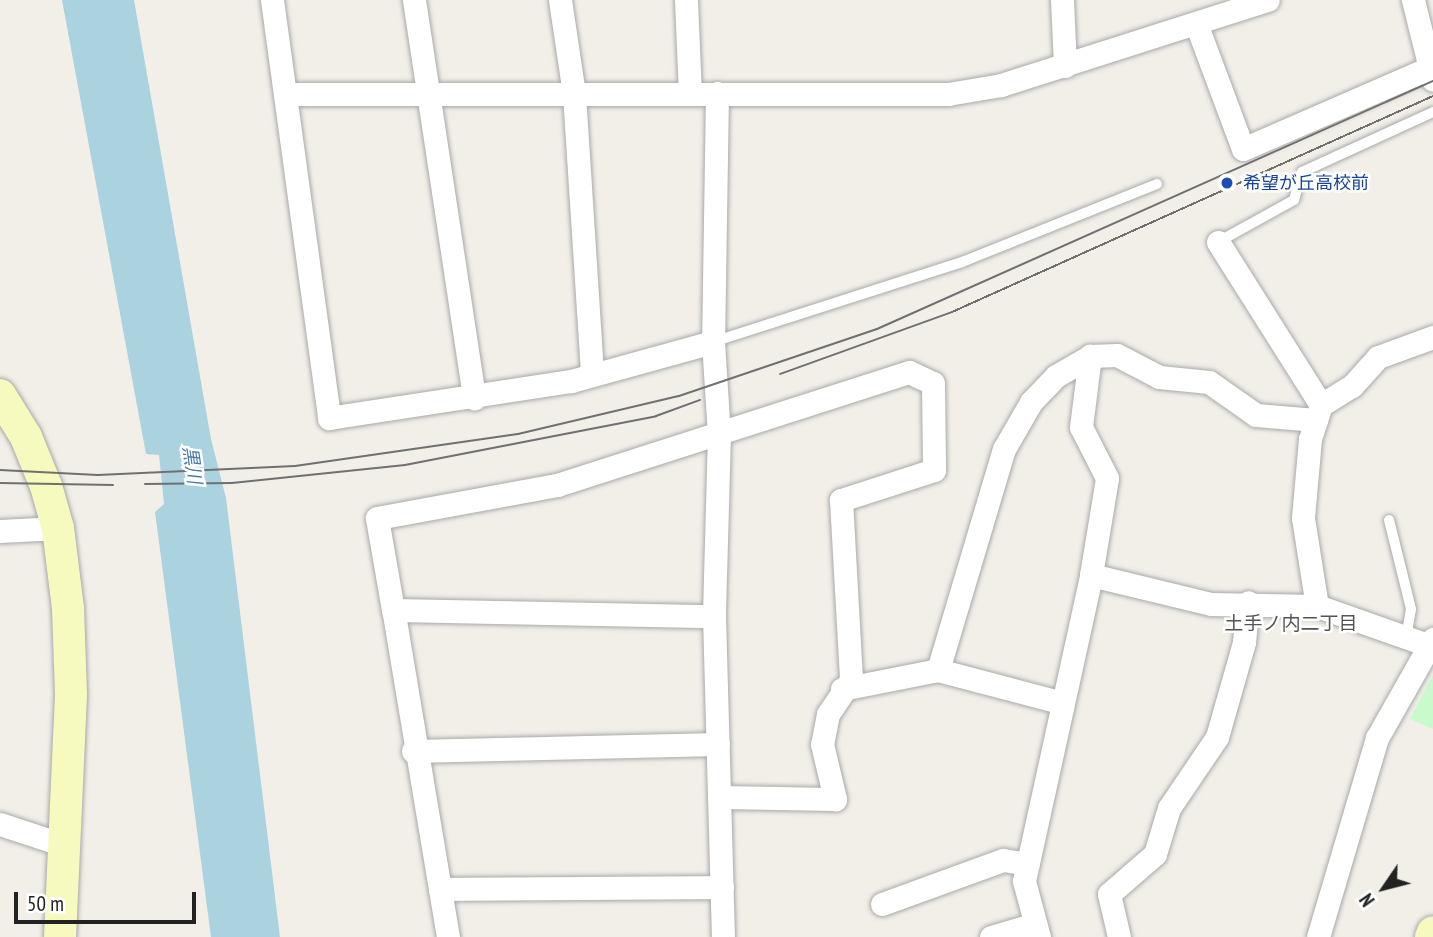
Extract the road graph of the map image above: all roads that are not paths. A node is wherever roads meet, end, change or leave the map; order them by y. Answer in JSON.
{"nodes":[{"id":1,"x":272,"y":0,"type":"edge"},
{"id":2,"x":414,"y":0,"type":"edge"},
{"id":3,"x":560,"y":0,"type":"edge"},
{"id":4,"x":686,"y":0,"type":"edge"},
{"id":5,"x":1062,"y":0,"type":"edge"},
{"id":6,"x":1268,"y":0,"type":"edge"},
{"id":7,"x":1413,"y":0,"type":"edge"},
{"id":8,"x":1197,"y":26,"type":"junction"},
{"id":9,"x":1065,"y":66,"type":"junction"},
{"id":10,"x":1430,"y":74,"type":"edge"},
{"id":11,"x":430,"y":92,"type":"junction"},
{"id":12,"x":690,"y":93,"type":"junction"},
{"id":13,"x":717,"y":93,"type":"junction"},
{"id":14,"x":285,"y":94,"type":"junction"},
{"id":15,"x":574,"y":94,"type":"junction"},
{"id":16,"x":1433,"y":112,"type":"edge"},
{"id":17,"x":1157,"y":184,"type":"dead end"},
{"id":18,"x":1218,"y":242,"type":"joint"},
{"id":19,"x":1433,"y":337,"type":"edge"},
{"id":20,"x":713,"y":342,"type":"junction"},
{"id":21,"x":1090,"y":356,"type":"junction"},
{"id":22,"x":592,"y":374,"type":"junction"},
{"id":23,"x":0,"y":395,"type":"edge"},
{"id":24,"x":474,"y":399,"type":"junction"},
{"id":25,"x":1318,"y":412,"type":"junction"},
{"id":26,"x":719,"y":434,"type":"junction"},
{"id":27,"x":1389,"y":520,"type":"dead end"},
{"id":28,"x":58,"y":528,"type":"junction"},
{"id":29,"x":0,"y":531,"type":"edge"},
{"id":30,"x":1091,"y":575,"type":"junction"},
{"id":31,"x":1248,"y":602,"type":"junction"},
{"id":32,"x":1317,"y":606,"type":"junction"},
{"id":33,"x":393,"y":610,"type":"junction"},
{"id":34,"x":714,"y":616,"type":"junction"},
{"id":35,"x":1422,"y":640,"type":"edge"},
{"id":36,"x":938,"y":670,"type":"junction"},
{"id":37,"x":842,"y":689,"type":"junction"},
{"id":38,"x":1063,"y":703,"type":"junction"},
{"id":39,"x":718,"y":744,"type":"junction"},
{"id":40,"x":413,"y":751,"type":"junction"},
{"id":41,"x":719,"y":797,"type":"junction"},
{"id":42,"x":0,"y":824,"type":"edge"},
{"id":43,"x":61,"y":844,"type":"junction"},
{"id":44,"x":1028,"y":864,"type":"junction"},
{"id":45,"x":722,"y":887,"type":"junction"},
{"id":46,"x":440,"y":888,"type":"junction"},
{"id":47,"x":882,"y":904,"type":"dead end"},
{"id":48,"x":1037,"y":930,"type":"edge"},
{"id":49,"x":1433,"y":932,"type":"edge"},
{"id":50,"x":60,"y":937,"type":"edge"},
{"id":51,"x":448,"y":937,"type":"edge"},
{"id":52,"x":723,"y":937,"type":"edge"},
{"id":53,"x":991,"y":937,"type":"edge"},
{"id":54,"x":1119,"y":937,"type":"edge"},
{"id":55,"x":1318,"y":937,"type":"edge"},
{"id":56,"x":1430,"y":937,"type":"edge"}],
"edges":[{"from":1,"to":14,"type":"street"},
{"from":2,"to":11,"type":"street"},
{"from":3,"to":15,"type":"street"},
{"from":4,"to":12,"type":"street"},
{"from":5,"to":9,"type":"street"},
{"from":6,"to":8,"type":"street"},
{"from":7,"to":10,"type":"street"},
{"from":8,"to":9,"type":"street"},
{"from":8,"to":10,"type":"street"},
{"from":9,"to":13,"type":"street"},
{"from":11,"to":14,"type":"street"},
{"from":11,"to":15,"type":"street"},
{"from":11,"to":24,"type":"street"},
{"from":12,"to":13,"type":"street"},
{"from":12,"to":15,"type":"street"},
{"from":13,"to":20,"type":"street"},
{"from":14,"to":24,"type":"street"},
{"from":15,"to":22,"type":"street"},
{"from":16,"to":18,"type":"lane"},
{"from":17,"to":20,"type":"lane"},
{"from":18,"to":25,"type":"street"},
{"from":19,"to":25,"type":"street"},
{"from":20,"to":22,"type":"street"},
{"from":20,"to":26,"type":"street"},
{"from":21,"to":25,"type":"street"},
{"from":21,"to":30,"type":"street"},
{"from":21,"to":36,"type":"street"},
{"from":22,"to":24,"type":"street"},
{"from":23,"to":28,"type":"street"},
{"from":25,"to":32,"type":"street"},
{"from":26,"to":33,"type":"street"},
{"from":26,"to":34,"type":"street"},
{"from":26,"to":37,"type":"street"},
{"from":27,"to":35,"type":"lane"},
{"from":28,"to":29,"type":"street"},
{"from":28,"to":43,"type":"street"},
{"from":30,"to":31,"type":"street"},
{"from":30,"to":38,"type":"street"},
{"from":31,"to":32,"type":"street"},
{"from":31,"to":54,"type":"street"},
{"from":32,"to":35,"type":"street"},
{"from":33,"to":34,"type":"street"},
{"from":33,"to":40,"type":"street"},
{"from":34,"to":39,"type":"street"},
{"from":35,"to":55,"type":"street"},
{"from":36,"to":37,"type":"street"},
{"from":36,"to":38,"type":"street"},
{"from":37,"to":41,"type":"street"},
{"from":38,"to":44,"type":"street"},
{"from":39,"to":40,"type":"street"},
{"from":39,"to":41,"type":"street"},
{"from":40,"to":46,"type":"street"},
{"from":41,"to":45,"type":"street"},
{"from":42,"to":43,"type":"street"},
{"from":43,"to":50,"type":"street"},
{"from":44,"to":47,"type":"street"},
{"from":44,"to":48,"type":"street"},
{"from":45,"to":46,"type":"street"},
{"from":45,"to":52,"type":"street"},
{"from":46,"to":51,"type":"street"},
{"from":48,"to":53,"type":"street"},
{"from":49,"to":56,"type":"street"}]}
